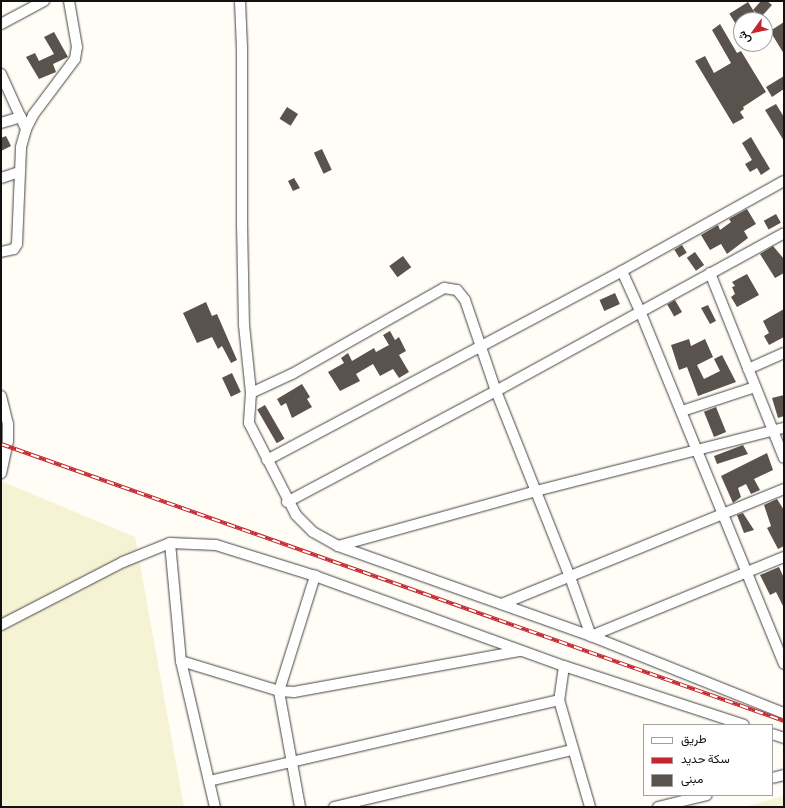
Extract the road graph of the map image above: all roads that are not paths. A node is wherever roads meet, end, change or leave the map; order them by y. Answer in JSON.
{"nodes":[{"id":1,"x":44,"y":1,"type":"edge"},
{"id":2,"x":69,"y":1,"type":"edge"},
{"id":3,"x":240,"y":1,"type":"edge"},
{"id":4,"x":1,"y":24,"type":"edge"},
{"id":5,"x":1,"y":74,"type":"edge"},
{"id":6,"x":21,"y":117,"type":"junction"},
{"id":7,"x":1,"y":124,"type":"edge"},
{"id":8,"x":26,"y":129,"type":"junction"},
{"id":9,"x":20,"y":172,"type":"junction"},
{"id":10,"x":1,"y":178,"type":"edge"},
{"id":11,"x":784,"y":181,"type":"edge"},
{"id":12,"x":784,"y":232,"type":"edge"},
{"id":13,"x":1,"y":252,"type":"edge"},
{"id":14,"x":622,"y":271,"type":"junction"},
{"id":15,"x":710,"y":273,"type":"junction"},
{"id":16,"x":640,"y":311,"type":"junction"},
{"id":17,"x":482,"y":346,"type":"junction"},
{"id":18,"x":784,"y":353,"type":"edge"},
{"id":19,"x":748,"y":369,"type":"junction"},
{"id":20,"x":755,"y":387,"type":"junction"},
{"id":21,"x":496,"y":391,"type":"junction"},
{"id":22,"x":251,"y":393,"type":"junction"},
{"id":23,"x":1,"y":396,"type":"edge"},
{"id":24,"x":682,"y":412,"type":"junction"},
{"id":25,"x":784,"y":428,"type":"edge"},
{"id":26,"x":774,"y":431,"type":"junction"},
{"id":27,"x":698,"y":452,"type":"junction"},
{"id":28,"x":784,"y":458,"type":"edge"},
{"id":29,"x":267,"y":460,"type":"junction"},
{"id":30,"x":1,"y":473,"type":"edge"},
{"id":31,"x":784,"y":489,"type":"edge"},
{"id":32,"x":536,"y":491,"type":"junction"},
{"id":33,"x":287,"y":502,"type":"junction"},
{"id":34,"x":722,"y":513,"type":"junction"},
{"id":35,"x":170,"y":543,"type":"junction"},
{"id":36,"x":338,"y":546,"type":"junction"},
{"id":37,"x":784,"y":557,"type":"edge"},
{"id":38,"x":745,"y":572,"type":"junction"},
{"id":39,"x":315,"y":576,"type":"junction"},
{"id":40,"x":570,"y":576,"type":"junction"},
{"id":41,"x":502,"y":604,"type":"junction"},
{"id":42,"x":1,"y":625,"type":"edge"},
{"id":43,"x":591,"y":636,"type":"junction"},
{"id":44,"x":522,"y":651,"type":"junction"},
{"id":45,"x":181,"y":661,"type":"junction"},
{"id":46,"x":784,"y":664,"type":"edge"},
{"id":47,"x":564,"y":666,"type":"junction"},
{"id":48,"x":279,"y":691,"type":"junction"},
{"id":49,"x":559,"y":700,"type":"junction"},
{"id":50,"x":784,"y":713,"type":"edge"},
{"id":51,"x":741,"y":724,"type":"edge"},
{"id":52,"x":773,"y":734,"type":"edge"},
{"id":53,"x":784,"y":738,"type":"edge"},
{"id":54,"x":572,"y":750,"type":"junction"},
{"id":55,"x":290,"y":763,"type":"junction"},
{"id":56,"x":784,"y":775,"type":"edge"},
{"id":57,"x":773,"y":778,"type":"edge"},
{"id":58,"x":209,"y":781,"type":"junction"},
{"id":59,"x":705,"y":796,"type":"edge"},
{"id":60,"x":687,"y":804,"type":"edge"},
{"id":61,"x":216,"y":807,"type":"edge"},
{"id":62,"x":300,"y":807,"type":"edge"},
{"id":63,"x":334,"y":807,"type":"edge"},
{"id":64,"x":590,"y":807,"type":"edge"},
{"id":65,"x":658,"y":807,"type":"edge"}],
"edges":[{"from":1,"to":4,"type":"street"},
{"from":2,"to":8,"type":"street"},
{"from":3,"to":22,"type":"street"},
{"from":5,"to":6,"type":"street"},
{"from":6,"to":7,"type":"street"},
{"from":6,"to":8,"type":"street"},
{"from":8,"to":9,"type":"street"},
{"from":9,"to":10,"type":"street"},
{"from":9,"to":13,"type":"street"},
{"from":11,"to":14,"type":"street"},
{"from":12,"to":15,"type":"street"},
{"from":14,"to":16,"type":"street"},
{"from":14,"to":17,"type":"street"},
{"from":15,"to":16,"type":"street"},
{"from":15,"to":19,"type":"street"},
{"from":16,"to":21,"type":"street"},
{"from":16,"to":24,"type":"street"},
{"from":17,"to":21,"type":"street"},
{"from":17,"to":22,"type":"street"},
{"from":17,"to":29,"type":"street"},
{"from":18,"to":19,"type":"street"},
{"from":19,"to":20,"type":"street"},
{"from":20,"to":24,"type":"street"},
{"from":20,"to":26,"type":"street"},
{"from":21,"to":32,"type":"street"},
{"from":21,"to":33,"type":"street"},
{"from":22,"to":29,"type":"street"},
{"from":23,"to":30,"type":"street"},
{"from":24,"to":27,"type":"street"},
{"from":25,"to":26,"type":"street"},
{"from":26,"to":27,"type":"street"},
{"from":26,"to":28,"type":"street"},
{"from":27,"to":32,"type":"street"},
{"from":27,"to":34,"type":"street"},
{"from":29,"to":33,"type":"street"},
{"from":31,"to":34,"type":"street"},
{"from":32,"to":36,"type":"street"},
{"from":32,"to":40,"type":"street"},
{"from":33,"to":36,"type":"street"},
{"from":34,"to":38,"type":"street"},
{"from":34,"to":40,"type":"street"},
{"from":35,"to":39,"type":"street"},
{"from":35,"to":42,"type":"street"},
{"from":35,"to":45,"type":"street"},
{"from":36,"to":41,"type":"street"},
{"from":37,"to":38,"type":"street"},
{"from":38,"to":43,"type":"street"},
{"from":38,"to":46,"type":"street"},
{"from":39,"to":44,"type":"street"},
{"from":39,"to":48,"type":"street"},
{"from":40,"to":41,"type":"street"},
{"from":40,"to":43,"type":"street"},
{"from":41,"to":43,"type":"street"},
{"from":43,"to":50,"type":"street"},
{"from":44,"to":47,"type":"street"},
{"from":44,"to":48,"type":"street"},
{"from":45,"to":48,"type":"street"},
{"from":45,"to":58,"type":"street"},
{"from":47,"to":49,"type":"street"},
{"from":47,"to":51,"type":"street"},
{"from":48,"to":55,"type":"street"},
{"from":49,"to":54,"type":"street"},
{"from":49,"to":55,"type":"street"},
{"from":52,"to":53,"type":"street"},
{"from":54,"to":63,"type":"street"},
{"from":54,"to":64,"type":"street"},
{"from":55,"to":58,"type":"street"},
{"from":55,"to":62,"type":"street"},
{"from":56,"to":57,"type":"street"},
{"from":58,"to":61,"type":"street"},
{"from":59,"to":60,"type":"street"},
{"from":60,"to":65,"type":"street"}]}
